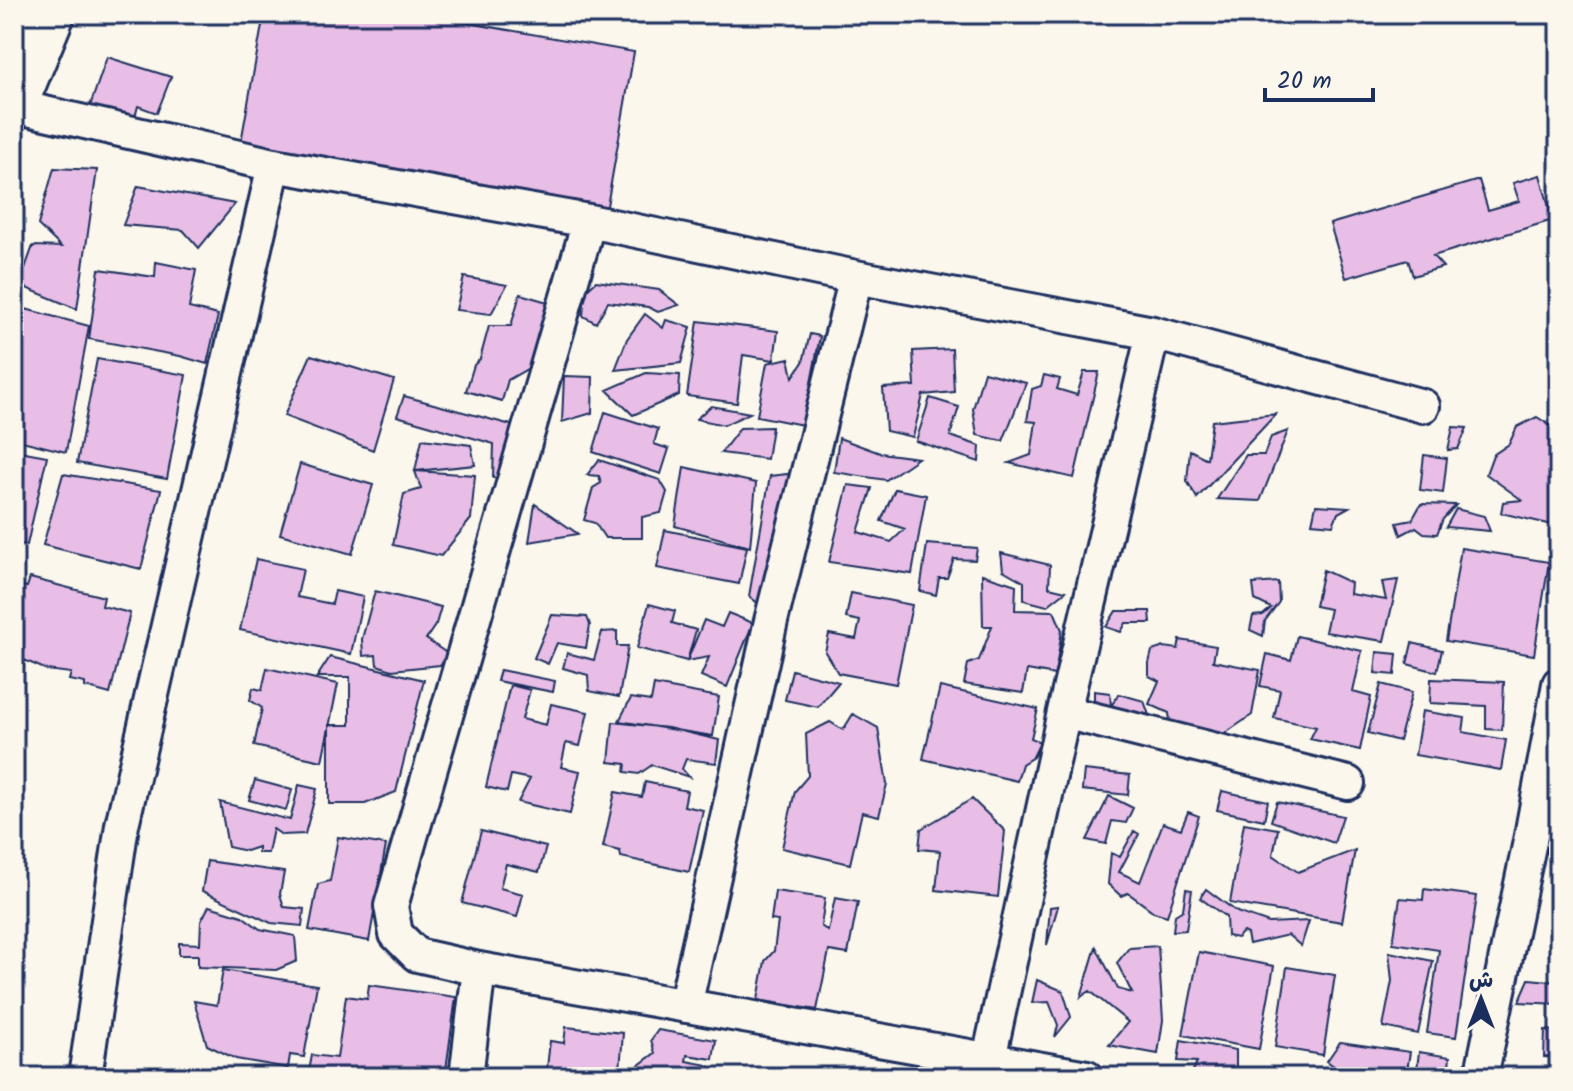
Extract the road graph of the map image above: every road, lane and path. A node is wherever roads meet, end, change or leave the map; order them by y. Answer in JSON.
{"nodes":[{"id":1,"x":52,"y":14,"type":"edge"},
{"id":2,"x":14,"y":106,"type":"edge"},
{"id":3,"x":274,"y":165,"type":"junction"},
{"id":4,"x":589,"y":221,"type":"junction"},
{"id":5,"x":856,"y":277,"type":"junction"},
{"id":6,"x":1153,"y":333,"type":"junction"},
{"id":7,"x":1423,"y":406,"type":"dead end"},
{"id":8,"x":1559,"y":684,"type":"edge"},
{"id":9,"x":1064,"y":712,"type":"junction"},
{"id":10,"x":1348,"y":783,"type":"dead end"},
{"id":11,"x":1545,"y":835,"type":"edge"},
{"id":12,"x":479,"y":969,"type":"junction"},
{"id":13,"x":685,"y":1006,"type":"junction"},
{"id":14,"x":987,"y":1068,"type":"edge"},
{"id":15,"x":85,"y":1077,"type":"edge"},
{"id":16,"x":466,"y":1077,"type":"edge"},
{"id":17,"x":1087,"y":1077,"type":"edge"},
{"id":18,"x":1481,"y":1077,"type":"edge"}],
"edges":[{"from":1,"to":2,"type":"street"},
{"from":2,"to":3,"type":"street"},
{"from":3,"to":4,"type":"street"},
{"from":3,"to":15,"type":"street"},
{"from":4,"to":5,"type":"street"},
{"from":4,"to":12,"type":"street"},
{"from":5,"to":6,"type":"street"},
{"from":5,"to":13,"type":"street"},
{"from":6,"to":7,"type":"street"},
{"from":6,"to":9,"type":"street"},
{"from":8,"to":11,"type":"street"},
{"from":9,"to":10,"type":"street"},
{"from":9,"to":14,"type":"street"},
{"from":11,"to":18,"type":"street"},
{"from":12,"to":13,"type":"street"},
{"from":12,"to":16,"type":"street"},
{"from":13,"to":14,"type":"street"},
{"from":14,"to":17,"type":"street"}]}
